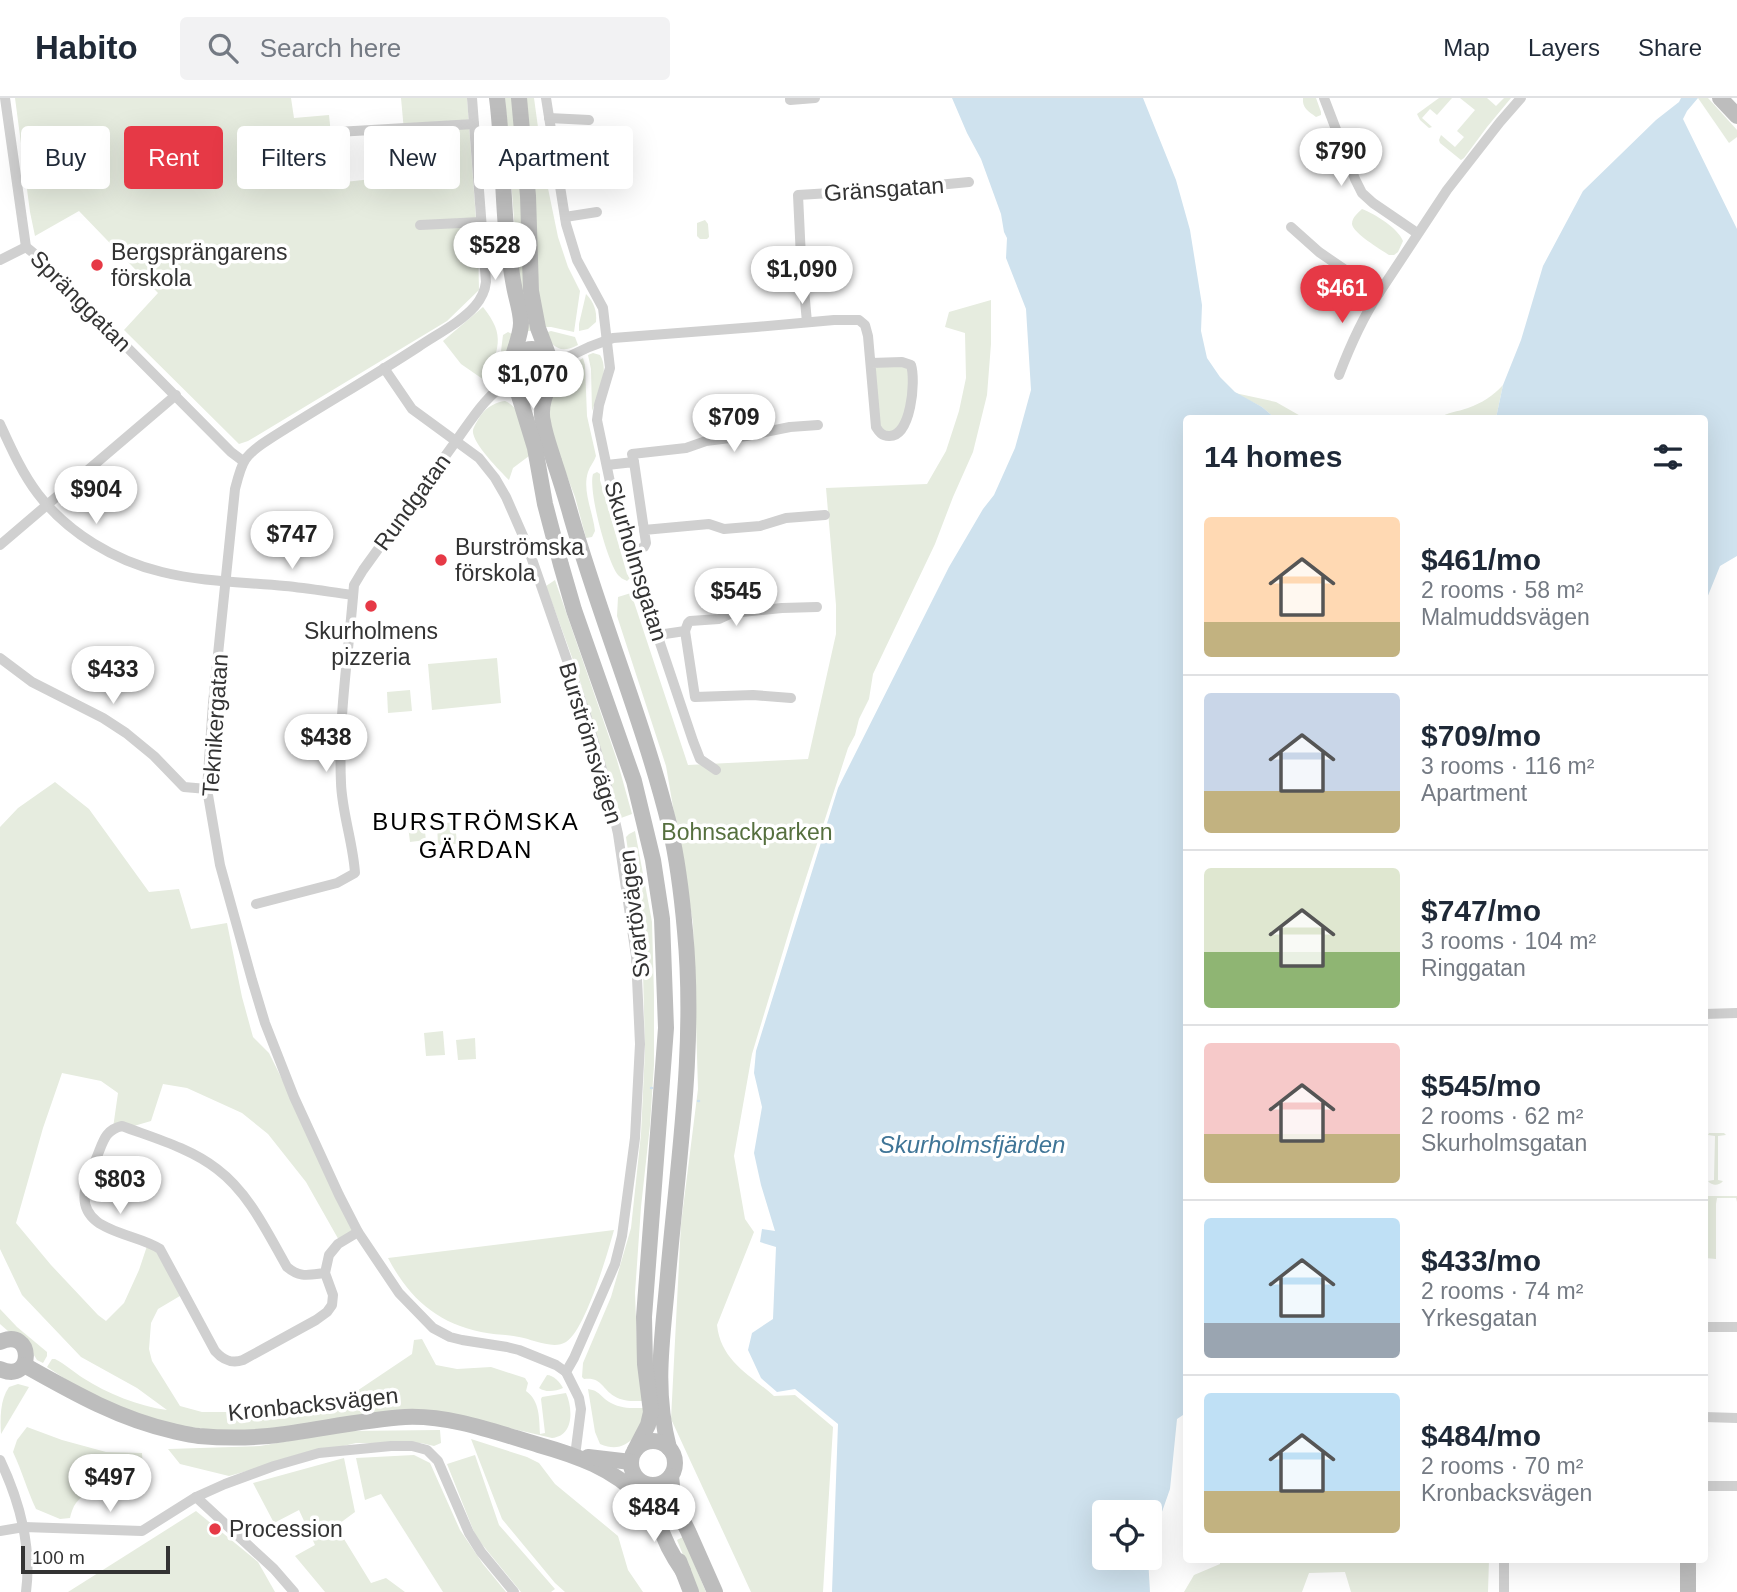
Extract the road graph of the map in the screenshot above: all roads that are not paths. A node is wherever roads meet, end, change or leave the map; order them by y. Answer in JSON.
{"nodes":[{"id":1,"x":5,"y":98,"type":"edge"},
{"id":2,"x":472,"y":98,"type":"edge"},
{"id":3,"x":497,"y":98,"type":"edge"},
{"id":4,"x":519,"y":98,"type":"edge"},
{"id":5,"x":546,"y":98,"type":"edge"},
{"id":6,"x":815,"y":98,"type":"edge"},
{"id":7,"x":1324,"y":98,"type":"edge"},
{"id":8,"x":1521,"y":98,"type":"edge"},
{"id":9,"x":1720,"y":98,"type":"edge"},
{"id":10,"x":790,"y":99,"type":"edge"},
{"id":11,"x":1737,"y":116,"type":"edge"},
{"id":12,"x":549,"y":118,"type":"junction"},
{"id":13,"x":589,"y":120,"type":"dead end"},
{"id":14,"x":474,"y":124,"type":"junction"},
{"id":15,"x":350,"y":131,"type":"edge"},
{"id":16,"x":969,"y":182,"type":"dead end"},
{"id":17,"x":597,"y":212,"type":"dead end"},
{"id":18,"x":565,"y":216,"type":"junction"},
{"id":19,"x":481,"y":222,"type":"junction"},
{"id":20,"x":420,"y":225,"type":"dead end"},
{"id":21,"x":1291,"y":227,"type":"dead end"},
{"id":22,"x":1418,"y":233,"type":"junction"},
{"id":23,"x":26,"y":247,"type":"junction"},
{"id":24,"x":0,"y":260,"type":"edge"},
{"id":25,"x":1379,"y":293,"type":"junction"},
{"id":26,"x":807,"y":322,"type":"junction"},
{"id":27,"x":606,"y":340,"type":"junction"},
{"id":28,"x":513,"y":360,"type":"junction"},
{"id":29,"x":551,"y":361,"type":"junction"},
{"id":30,"x":870,"y":363,"type":"junction"},
{"id":31,"x":384,"y":369,"type":"junction"},
{"id":32,"x":1339,"y":375,"type":"dead end"},
{"id":33,"x":514,"y":383,"type":"junction"},
{"id":34,"x":549,"y":385,"type":"junction"},
{"id":35,"x":176,"y":395,"type":"junction"},
{"id":36,"x":0,"y":424,"type":"edge"},
{"id":37,"x":818,"y":425,"type":"dead end"},
{"id":38,"x":456,"y":441,"type":"junction"},
{"id":39,"x":243,"y":461,"type":"junction"},
{"id":40,"x":634,"y":462,"type":"junction"},
{"id":41,"x":607,"y":465,"type":"junction"},
{"id":42,"x":47,"y":505,"type":"junction"},
{"id":43,"x":825,"y":515,"type":"dead end"},
{"id":44,"x":644,"y":530,"type":"junction"},
{"id":45,"x":0,"y":545,"type":"edge"},
{"id":46,"x":630,"y":553,"type":"junction"},
{"id":47,"x":226,"y":581,"type":"junction"},
{"id":48,"x":353,"y":595,"type":"junction"},
{"id":49,"x":817,"y":607,"type":"dead end"},
{"id":50,"x":685,"y":631,"type":"junction"},
{"id":51,"x":658,"y":635,"type":"junction"},
{"id":52,"x":0,"y":658,"type":"edge"},
{"id":53,"x":694,"y":685,"type":"junction"},
{"id":54,"x":676,"y":689,"type":"junction"},
{"id":55,"x":791,"y":698,"type":"dead end"},
{"id":56,"x":716,"y":770,"type":"dead end"},
{"id":57,"x":207,"y":789,"type":"junction"},
{"id":58,"x":256,"y":904,"type":"dead end"},
{"id":59,"x":1737,"y":1013,"type":"edge"},
{"id":60,"x":1708,"y":1014,"type":"edge"},
{"id":61,"x":358,"y":1232,"type":"junction"},
{"id":62,"x":325,"y":1273,"type":"junction"},
{"id":63,"x":1708,"y":1327,"type":"edge"},
{"id":64,"x":1737,"y":1327,"type":"edge"},
{"id":65,"x":0,"y":1342,"type":"edge"},
{"id":66,"x":23,"y":1365,"type":"junction"},
{"id":67,"x":0,"y":1370,"type":"edge"},
{"id":68,"x":566,"y":1372,"type":"junction"},
{"id":69,"x":654,"y":1391,"type":"junction"},
{"id":70,"x":656,"y":1412,"type":"junction"},
{"id":71,"x":1708,"y":1417,"type":"edge"},
{"id":72,"x":1737,"y":1418,"type":"edge"},
{"id":73,"x":669,"y":1448,"type":"junction"},
{"id":74,"x":575,"y":1455,"type":"junction"},
{"id":75,"x":633,"y":1456,"type":"junction"},
{"id":76,"x":0,"y":1460,"type":"edge"},
{"id":77,"x":671,"y":1476,"type":"junction"},
{"id":78,"x":640,"y":1482,"type":"junction"},
{"id":79,"x":1708,"y":1486,"type":"edge"},
{"id":80,"x":1737,"y":1486,"type":"edge"},
{"id":81,"x":196,"y":1497,"type":"junction"},
{"id":82,"x":24,"y":1527,"type":"junction"},
{"id":83,"x":0,"y":1531,"type":"edge"},
{"id":84,"x":1504,"y":1563,"type":"edge"},
{"id":85,"x":1688,"y":1563,"type":"edge"},
{"id":86,"x":683,"y":1571,"type":"junction"},
{"id":87,"x":26,"y":1592,"type":"edge"},
{"id":88,"x":294,"y":1592,"type":"edge"},
{"id":89,"x":514,"y":1592,"type":"edge"},
{"id":90,"x":691,"y":1592,"type":"edge"},
{"id":91,"x":715,"y":1592,"type":"edge"},
{"id":92,"x":1504,"y":1592,"type":"edge"},
{"id":93,"x":1688,"y":1592,"type":"edge"}],
"edges":[{"from":1,"to":23,"type":"street","name":"Spränggatan"},
{"from":2,"to":14,"type":"street"},
{"from":3,"to":28,"type":"main road"},
{"from":4,"to":29,"type":"main road"},
{"from":5,"to":12,"type":"street","name":"Skurholmsgatan"},
{"from":6,"to":10,"type":"street"},
{"from":7,"to":22,"type":"street"},
{"from":8,"to":22,"type":"street"},
{"from":9,"to":11,"type":"main road"},
{"from":12,"to":13,"type":"street"},
{"from":12,"to":18,"type":"street","name":"Skurholmsgatan"},
{"from":14,"to":15,"type":"street"},
{"from":14,"to":19,"type":"street"},
{"from":16,"to":26,"type":"street","name":"Gränsgatan"},
{"from":17,"to":18,"type":"street"},
{"from":18,"to":27,"type":"street","name":"Skurholmsgatan"},
{"from":19,"to":20,"type":"street"},
{"from":19,"to":31,"type":"street"},
{"from":21,"to":25,"type":"street"},
{"from":22,"to":25,"type":"street"},
{"from":23,"to":24,"type":"street"},
{"from":23,"to":35,"type":"street","name":"Spränggatan"},
{"from":25,"to":32,"type":"street"},
{"from":26,"to":27,"type":"street"},
{"from":26,"to":30,"type":"street"},
{"from":27,"to":29,"type":"street"},
{"from":27,"to":41,"type":"street","name":"Skurholmsgatan"},
{"from":28,"to":29,"type":"main road"},
{"from":28,"to":33,"type":"main road"},
{"from":29,"to":34,"type":"main road"},
{"from":30,"to":30,"type":"street"},
{"from":31,"to":38,"type":"street","name":"Burströmsvägen"},
{"from":31,"to":39,"type":"street"},
{"from":33,"to":34,"type":"main road"},
{"from":33,"to":38,"type":"street","name":"Rundgatan"},
{"from":33,"to":69,"type":"main road","name":"Svartövägen"},
{"from":34,"to":69,"type":"main road","name":"Svartövägen"},
{"from":35,"to":39,"type":"street","name":"Spränggatan"},
{"from":35,"to":42,"type":"street"},
{"from":36,"to":42,"type":"street"},
{"from":37,"to":40,"type":"street"},
{"from":38,"to":48,"type":"street","name":"Rundgatan"},
{"from":38,"to":68,"type":"street","name":"Burströmsvägen"},
{"from":39,"to":47,"type":"street","name":"Teknikergatan"},
{"from":40,"to":41,"type":"street"},
{"from":40,"to":44,"type":"street"},
{"from":41,"to":46,"type":"street","name":"Skurholmsgatan"},
{"from":42,"to":45,"type":"street"},
{"from":42,"to":47,"type":"street"},
{"from":43,"to":44,"type":"street"},
{"from":44,"to":46,"type":"street"},
{"from":46,"to":51,"type":"street","name":"Skurholmsgatan"},
{"from":47,"to":48,"type":"street"},
{"from":47,"to":57,"type":"street","name":"Teknikergatan"},
{"from":48,"to":58,"type":"street","name":"Rundgatan"},
{"from":49,"to":50,"type":"street"},
{"from":50,"to":51,"type":"street"},
{"from":50,"to":53,"type":"street"},
{"from":51,"to":54,"type":"street","name":"Skurholmsgatan"},
{"from":52,"to":57,"type":"street"},
{"from":53,"to":54,"type":"street"},
{"from":53,"to":55,"type":"street"},
{"from":54,"to":56,"type":"street","name":"Skurholmsgatan"},
{"from":57,"to":61,"type":"street","name":"Teknikergatan"},
{"from":59,"to":60,"type":"street"},
{"from":61,"to":62,"type":"street"},
{"from":61,"to":68,"type":"street","name":"Teknikergatan"},
{"from":62,"to":62,"type":"street"},
{"from":63,"to":64,"type":"street"},
{"from":65,"to":66,"type":"main road"},
{"from":66,"to":67,"type":"main road"},
{"from":66,"to":74,"type":"main road","name":"Kronbacksvägen"},
{"from":68,"to":74,"type":"street"},
{"from":69,"to":70,"type":"main road","name":"Svartövägen"},
{"from":70,"to":73,"type":"main road","name":"Svartövägen"},
{"from":70,"to":75,"type":"main road","name":"Svartövägen"},
{"from":71,"to":72,"type":"street"},
{"from":73,"to":75,"type":"main road"},
{"from":73,"to":77,"type":"main road"},
{"from":74,"to":75,"type":"main road","name":"Kronbacksvägen"},
{"from":74,"to":86,"type":"main road","name":"Kronbacksvägen"},
{"from":75,"to":78,"type":"main road"},
{"from":76,"to":82,"type":"street"},
{"from":77,"to":78,"type":"main road"},
{"from":77,"to":91,"type":"main road"},
{"from":78,"to":86,"type":"main road"},
{"from":79,"to":80,"type":"street"},
{"from":81,"to":82,"type":"street"},
{"from":81,"to":88,"type":"street"},
{"from":81,"to":89,"type":"street"},
{"from":82,"to":83,"type":"street"},
{"from":82,"to":87,"type":"street"},
{"from":84,"to":92,"type":"street"},
{"from":85,"to":93,"type":"main road"},
{"from":86,"to":90,"type":"main road"}]}
